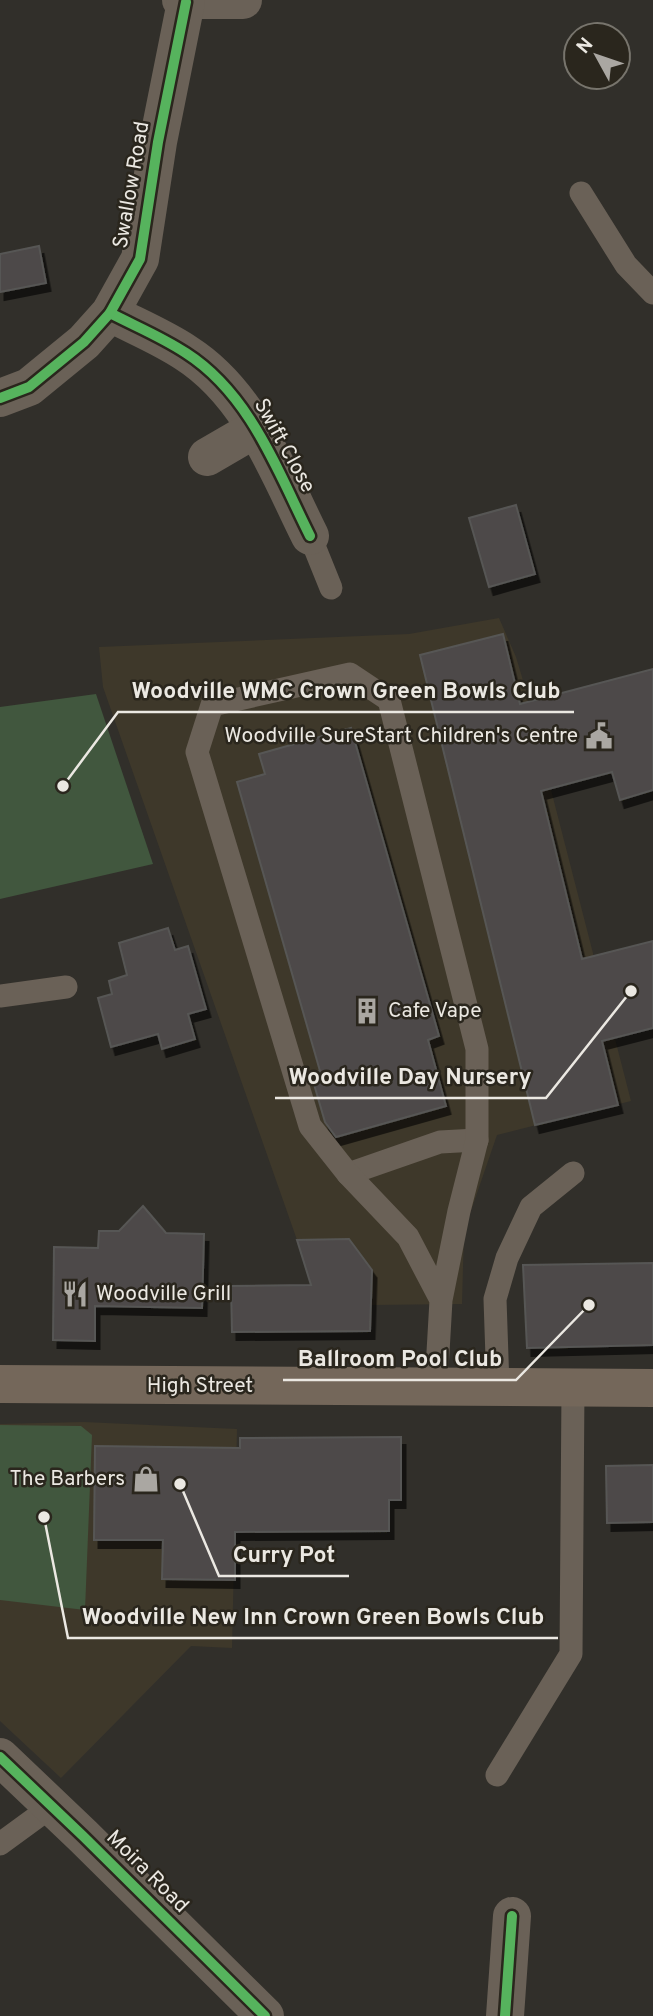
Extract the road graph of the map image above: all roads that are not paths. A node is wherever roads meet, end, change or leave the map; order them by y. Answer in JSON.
{"nodes":[{"id":1,"x":243,"y":0,"type":"edge"},
{"id":2,"x":183,"y":1,"type":"edge"},
{"id":3,"x":581,"y":193,"type":"dead end"},
{"id":4,"x":653,"y":293,"type":"edge"},
{"id":5,"x":110,"y":313,"type":"junction"},
{"id":6,"x":0,"y":398,"type":"edge"},
{"id":7,"x":257,"y":428,"type":"junction"},
{"id":8,"x":206,"y":457,"type":"dead end"},
{"id":9,"x":310,"y":536,"type":"joint"},
{"id":10,"x":331,"y":588,"type":"dead end"},
{"id":11,"x":66,"y":987,"type":"dead end"},
{"id":12,"x":0,"y":996,"type":"edge"},
{"id":13,"x":477,"y":1140,"type":"junction"},
{"id":14,"x":573,"y":1173,"type":"dead end"},
{"id":15,"x":348,"y":1174,"type":"junction"},
{"id":16,"x":441,"y":1300,"type":"junction"},
{"id":17,"x":0,"y":1384,"type":"edge"},
{"id":18,"x":436,"y":1387,"type":"junction"},
{"id":19,"x":498,"y":1387,"type":"junction"},
{"id":20,"x":573,"y":1388,"type":"junction"},
{"id":21,"x":653,"y":1388,"type":"edge"},
{"id":22,"x":0,"y":1757,"type":"edge"},
{"id":23,"x":497,"y":1775,"type":"dead end"},
{"id":24,"x":51,"y":1806,"type":"junction"},
{"id":25,"x":0,"y":1843,"type":"edge"},
{"id":26,"x":512,"y":1916,"type":"dead end"},
{"id":27,"x":265,"y":2016,"type":"edge"},
{"id":28,"x":505,"y":2016,"type":"edge"}],
"edges":[{"from":1,"to":2,"type":"street"},
{"from":2,"to":5,"type":"street","name":"Swallow Road"},
{"from":3,"to":4,"type":"lane"},
{"from":5,"to":6,"type":"street","name":"Swallow Road"},
{"from":5,"to":7,"type":"street","name":"Swift Close"},
{"from":7,"to":8,"type":"street","name":"Swift Close"},
{"from":7,"to":9,"type":"street","name":"Swift Close"},
{"from":9,"to":10,"type":"lane"},
{"from":11,"to":12,"type":"lane"},
{"from":13,"to":15,"type":"lane"},
{"from":13,"to":15,"type":"lane"},
{"from":13,"to":16,"type":"lane"},
{"from":14,"to":19,"type":"lane"},
{"from":15,"to":16,"type":"lane"},
{"from":16,"to":18,"type":"lane"},
{"from":17,"to":18,"type":"highway","name":"High Street"},
{"from":18,"to":19,"type":"highway","name":"High Street"},
{"from":19,"to":20,"type":"highway","name":"High Street"},
{"from":20,"to":21,"type":"highway","name":"High Street"},
{"from":20,"to":23,"type":"lane"},
{"from":22,"to":24,"type":"street","name":"Moira Road"},
{"from":24,"to":25,"type":"lane"},
{"from":24,"to":27,"type":"street","name":"Moira Road"},
{"from":26,"to":28,"type":"street"}]}
